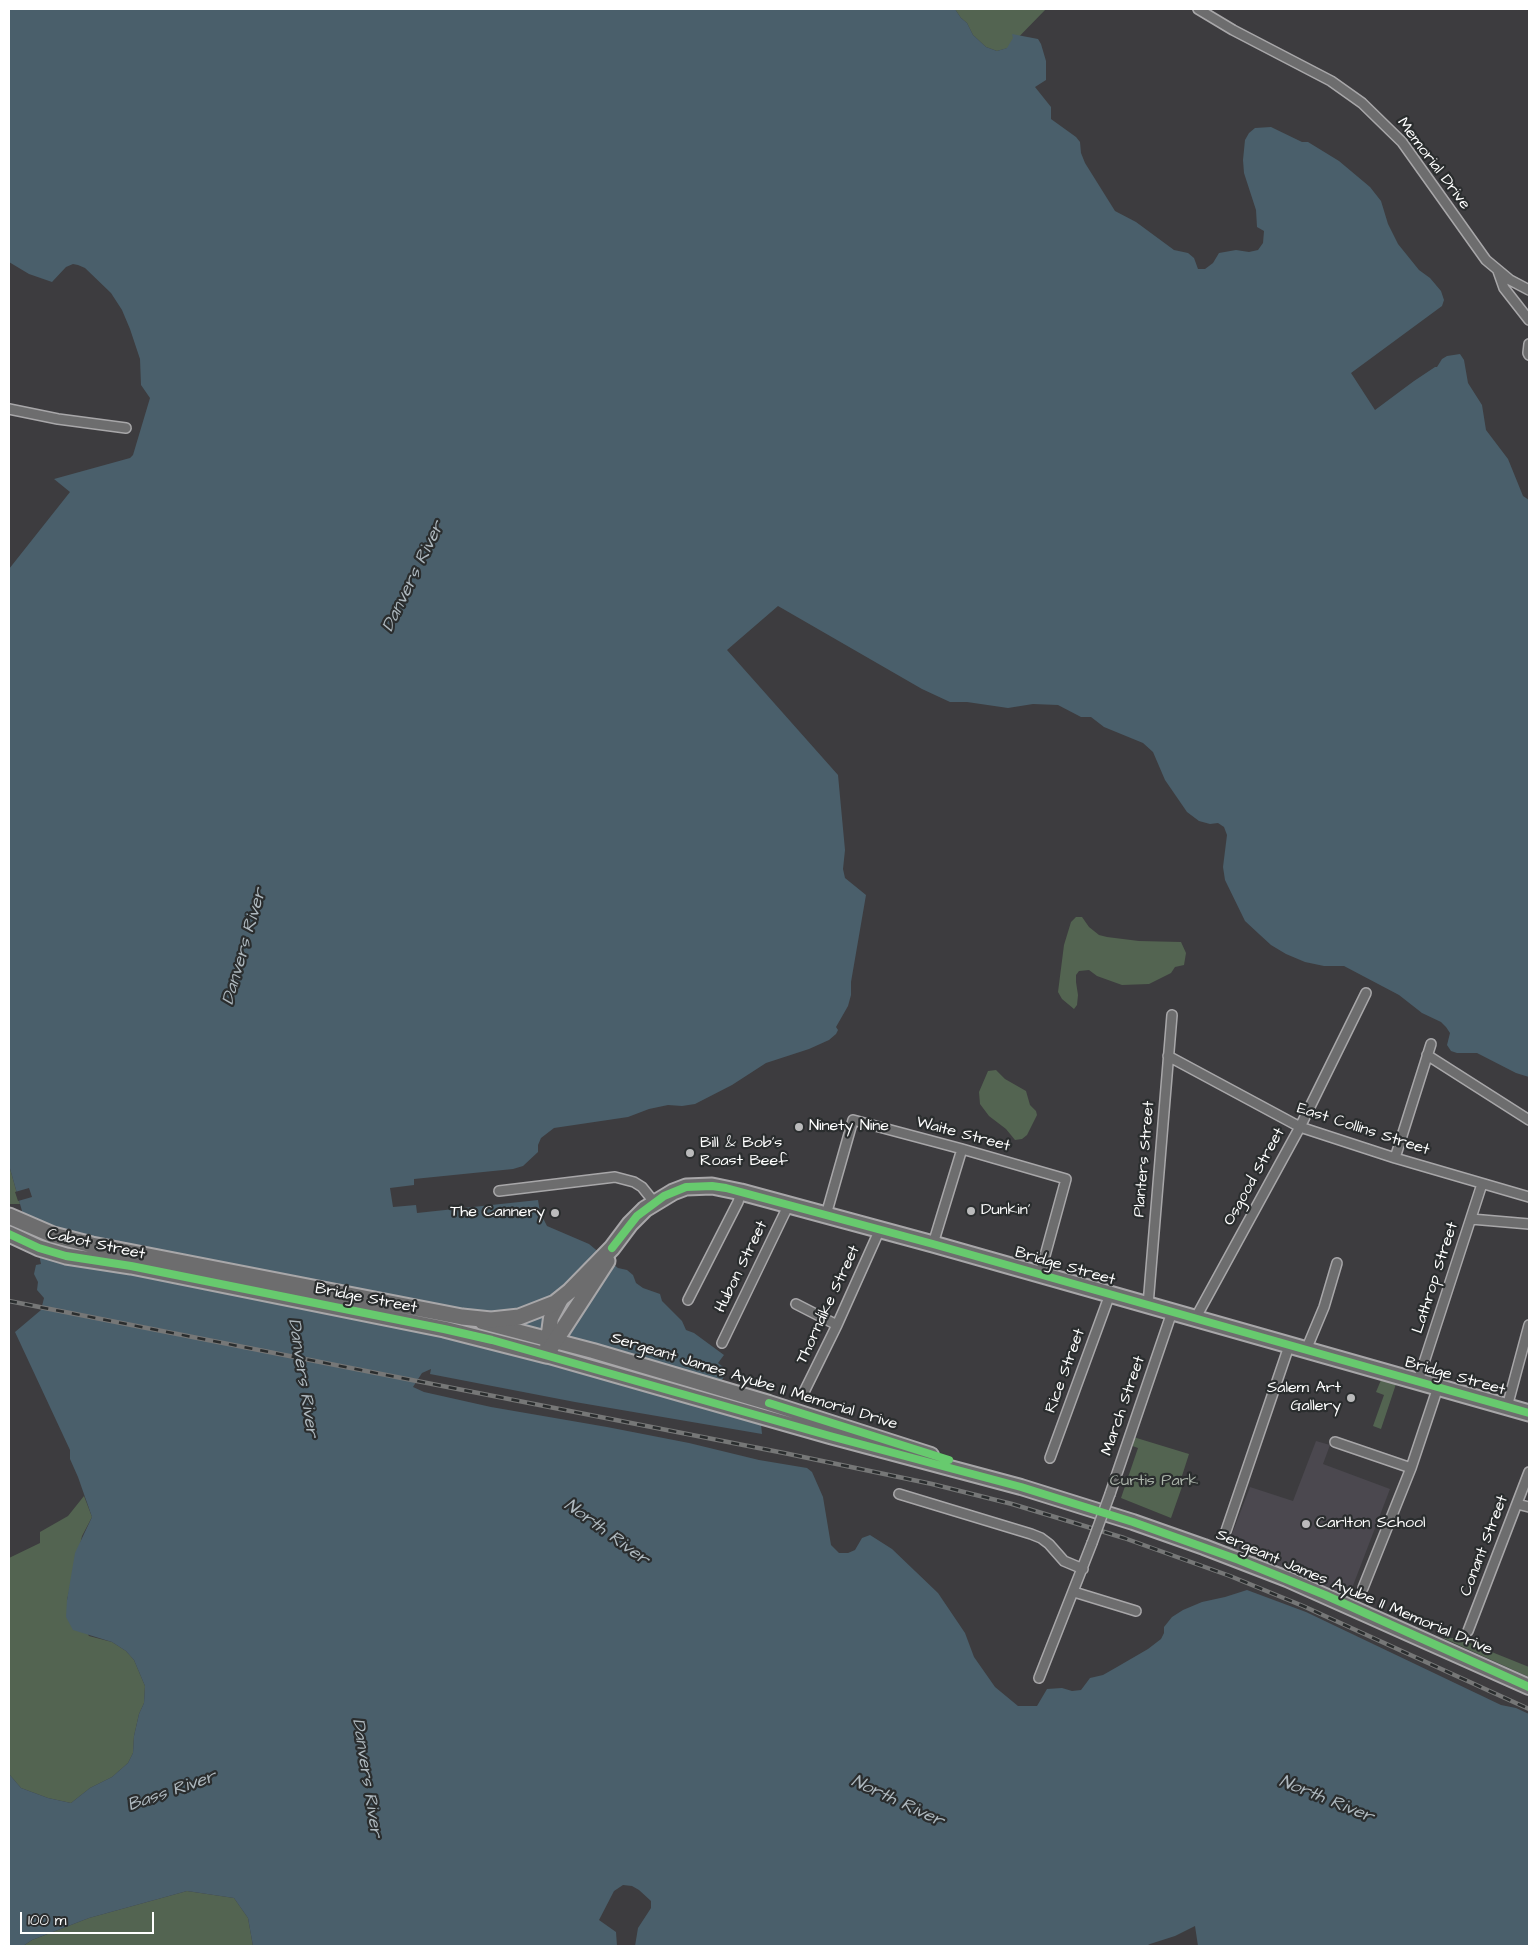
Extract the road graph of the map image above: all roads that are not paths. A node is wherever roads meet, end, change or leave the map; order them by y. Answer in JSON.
{"nodes":[{"id":1,"x":1198,"y":9,"type":"edge"},
{"id":2,"x":1498,"y":270,"type":"junction"},
{"id":3,"x":1529,"y":290,"type":"edge"},
{"id":4,"x":1529,"y":320,"type":"edge"},
{"id":5,"x":1529,"y":344,"type":"edge"},
{"id":6,"x":1529,"y":355,"type":"edge"},
{"id":7,"x":9,"y":409,"type":"edge"},
{"id":8,"x":126,"y":428,"type":"dead end"},
{"id":9,"x":1366,"y":993,"type":"dead end"},
{"id":10,"x":1172,"y":1015,"type":"dead end"},
{"id":11,"x":1431,"y":1044,"type":"dead end"},
{"id":12,"x":1427,"y":1055,"type":"junction"},
{"id":13,"x":1168,"y":1056,"type":"junction"},
{"id":14,"x":1529,"y":1120,"type":"edge"},
{"id":15,"x":1300,"y":1127,"type":"junction"},
{"id":16,"x":962,"y":1150,"type":"junction"},
{"id":17,"x":1395,"y":1158,"type":"junction"},
{"id":18,"x":1482,"y":1184,"type":"junction"},
{"id":19,"x":499,"y":1191,"type":"dead end"},
{"id":20,"x":741,"y":1192,"type":"junction"},
{"id":21,"x":1529,"y":1197,"type":"edge"},
{"id":22,"x":654,"y":1202,"type":"junction"},
{"id":23,"x":789,"y":1204,"type":"junction"},
{"id":24,"x":826,"y":1215,"type":"junction"},
{"id":25,"x":9,"y":1216,"type":"edge"},
{"id":26,"x":1471,"y":1219,"type":"junction"},
{"id":27,"x":1529,"y":1224,"type":"edge"},
{"id":28,"x":880,"y":1229,"type":"junction"},
{"id":29,"x":9,"y":1234,"type":"edge"},
{"id":30,"x":933,"y":1244,"type":"junction"},
{"id":31,"x":612,"y":1248,"type":"junction"},
{"id":32,"x":1337,"y":1263,"type":"dead end"},
{"id":33,"x":179,"y":1269,"type":"junction"},
{"id":34,"x":1040,"y":1274,"type":"junction"},
{"id":35,"x":1110,"y":1294,"type":"junction"},
{"id":36,"x":561,"y":1299,"type":"junction"},
{"id":37,"x":688,"y":1300,"type":"dead end"},
{"id":38,"x":796,"y":1304,"type":"dead end"},
{"id":39,"x":1148,"y":1305,"type":"junction"},
{"id":40,"x":1172,"y":1312,"type":"junction"},
{"id":41,"x":473,"y":1319,"type":"junction"},
{"id":42,"x":1195,"y":1319,"type":"junction"},
{"id":43,"x":838,"y":1325,"type":"junction"},
{"id":44,"x":1529,"y":1325,"type":"edge"},
{"id":45,"x":550,"y":1340,"type":"junction"},
{"id":46,"x":722,"y":1342,"type":"dead end"},
{"id":47,"x":1290,"y":1346,"type":"junction"},
{"id":48,"x":1306,"y":1350,"type":"junction"},
{"id":49,"x":546,"y":1354,"type":"junction"},
{"id":50,"x":1418,"y":1381,"type":"junction"},
{"id":51,"x":1438,"y":1387,"type":"junction"},
{"id":52,"x":804,"y":1394,"type":"dead end"},
{"id":53,"x":1507,"y":1407,"type":"junction"},
{"id":54,"x":1529,"y":1413,"type":"edge"},
{"id":55,"x":1335,"y":1442,"type":"dead end"},
{"id":56,"x":1050,"y":1458,"type":"dead end"},
{"id":57,"x":1411,"y":1468,"type":"junction"},
{"id":58,"x":1529,"y":1472,"type":"edge"},
{"id":59,"x":1022,"y":1487,"type":"junction"},
{"id":60,"x":899,"y":1494,"type":"dead end"},
{"id":61,"x":1517,"y":1504,"type":"junction"},
{"id":62,"x":1529,"y":1508,"type":"edge"},
{"id":63,"x":1226,"y":1530,"type":"dead end"},
{"id":64,"x":1082,"y":1569,"type":"junction"},
{"id":65,"x":1363,"y":1588,"type":"dead end"},
{"id":66,"x":1074,"y":1592,"type":"junction"},
{"id":67,"x":1136,"y":1611,"type":"dead end"},
{"id":68,"x":1468,"y":1630,"type":"dead end"},
{"id":69,"x":1039,"y":1678,"type":"dead end"},
{"id":70,"x":1529,"y":1687,"type":"edge"}],
"edges":[{"from":1,"to":2,"type":"street","name":"Memorial Drive"},
{"from":2,"to":3,"type":"street","name":"Memorial Drive"},
{"from":2,"to":4,"type":"street"},
{"from":5,"to":6,"type":"street"},
{"from":7,"to":8,"type":"street"},
{"from":9,"to":15,"type":"street","name":"Osgood Street"},
{"from":10,"to":13,"type":"street","name":"Planters Street"},
{"from":11,"to":12,"type":"street"},
{"from":12,"to":14,"type":"street"},
{"from":12,"to":17,"type":"street"},
{"from":13,"to":15,"type":"street","name":"East Collins Street"},
{"from":13,"to":39,"type":"street","name":"Planters Street"},
{"from":15,"to":17,"type":"street","name":"East Collins Street"},
{"from":15,"to":42,"type":"street","name":"Osgood Street"},
{"from":16,"to":24,"type":"street","name":"Waite Street"},
{"from":16,"to":30,"type":"street"},
{"from":16,"to":34,"type":"street","name":"Waite Street"},
{"from":17,"to":18,"type":"street","name":"East Collins Street"},
{"from":18,"to":21,"type":"street","name":"East Collins Street"},
{"from":18,"to":26,"type":"street","name":"Lathrop Street"},
{"from":19,"to":22,"type":"street"},
{"from":20,"to":22,"type":"highway","name":"Bridge Street"},
{"from":20,"to":23,"type":"highway","name":"Bridge Street"},
{"from":20,"to":37,"type":"street"},
{"from":22,"to":31,"type":"highway","name":"Bridge Street"},
{"from":23,"to":24,"type":"highway","name":"Bridge Street"},
{"from":23,"to":46,"type":"street","name":"Hubon Street"},
{"from":24,"to":28,"type":"highway","name":"Bridge Street"},
{"from":25,"to":33,"type":"highway","name":"Cabot Street"},
{"from":26,"to":27,"type":"street"},
{"from":26,"to":50,"type":"street","name":"Lathrop Street"},
{"from":28,"to":30,"type":"highway","name":"Bridge Street"},
{"from":28,"to":43,"type":"street","name":"Thorndike Street"},
{"from":29,"to":33,"type":"highway","name":"Cabot Street"},
{"from":30,"to":34,"type":"highway","name":"Bridge Street"},
{"from":31,"to":36,"type":"highway","name":"Bridge Street"},
{"from":31,"to":45,"type":"highway","name":"Bridge Street"},
{"from":32,"to":48,"type":"street"},
{"from":33,"to":41,"type":"highway","name":"Bridge Street"},
{"from":33,"to":49,"type":"highway","name":"Bridge Street"},
{"from":34,"to":35,"type":"highway","name":"Bridge Street"},
{"from":35,"to":39,"type":"highway","name":"Bridge Street"},
{"from":35,"to":56,"type":"street","name":"Rice Street"},
{"from":36,"to":41,"type":"highway","name":"Bridge Street"},
{"from":36,"to":45,"type":"main road","name":"Bridge Street"},
{"from":38,"to":43,"type":"street"},
{"from":39,"to":40,"type":"highway","name":"Bridge Street"},
{"from":40,"to":42,"type":"highway","name":"Bridge Street"},
{"from":40,"to":64,"type":"street","name":"March Street","bridge":true},
{"from":41,"to":45,"type":"main road","name":"Sergeant James Ayube II Memorial Drive"},
{"from":42,"to":47,"type":"highway","name":"Bridge Street"},
{"from":43,"to":52,"type":"street","name":"Thorndike Street"},
{"from":44,"to":53,"type":"street"},
{"from":45,"to":49,"type":"highway","name":"Bridge Street"},
{"from":45,"to":59,"type":"main road","name":"Sergeant James Ayube II Memorial Drive"},
{"from":47,"to":48,"type":"highway","name":"Bridge Street"},
{"from":47,"to":63,"type":"street"},
{"from":48,"to":50,"type":"highway","name":"Bridge Street"},
{"from":49,"to":59,"type":"main road","name":"Sergeant James Ayube II Memorial Drive"},
{"from":50,"to":51,"type":"highway","name":"Bridge Street"},
{"from":51,"to":53,"type":"highway","name":"Bridge Street"},
{"from":51,"to":57,"type":"street"},
{"from":53,"to":54,"type":"highway","name":"Bridge Street"},
{"from":55,"to":57,"type":"street"},
{"from":57,"to":65,"type":"street"},
{"from":58,"to":61,"type":"street","name":"Conant Street"},
{"from":59,"to":70,"type":"main road","name":"Sergeant James Ayube II Memorial Drive"},
{"from":60,"to":64,"type":"street"},
{"from":61,"to":62,"type":"street"},
{"from":61,"to":68,"type":"street","name":"Conant Street"},
{"from":64,"to":66,"type":"street","name":"March Street"},
{"from":66,"to":67,"type":"street"},
{"from":66,"to":69,"type":"street","name":"March Street"}]}
